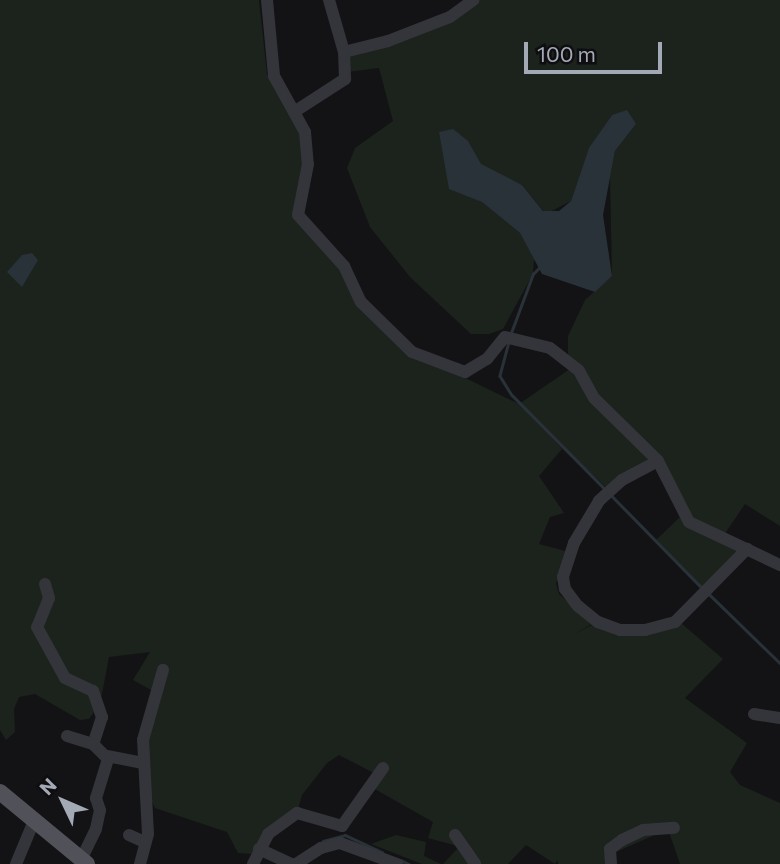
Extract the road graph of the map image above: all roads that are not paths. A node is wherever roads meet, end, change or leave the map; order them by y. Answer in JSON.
{"nodes":[{"id":1,"x":267,"y":0,"type":"edge"},
{"id":2,"x":328,"y":0,"type":"edge"},
{"id":3,"x":473,"y":0,"type":"edge"},
{"id":4,"x":344,"y":51,"type":"junction"},
{"id":5,"x":294,"y":112,"type":"junction"},
{"id":6,"x":658,"y":461,"type":"junction"},
{"id":7,"x":747,"y":549,"type":"junction"},
{"id":8,"x":780,"y":565,"type":"edge"},
{"id":9,"x":45,"y":584,"type":"dead end"},
{"id":10,"x":163,"y":670,"type":"dead end"},
{"id":11,"x":754,"y":714,"type":"dead end"},
{"id":12,"x":780,"y":718,"type":"edge"},
{"id":13,"x":67,"y":736,"type":"dead end"},
{"id":14,"x":93,"y":744,"type":"junction"},
{"id":15,"x":107,"y":756,"type":"junction"},
{"id":16,"x":144,"y":763,"type":"junction"},
{"id":17,"x":383,"y":768,"type":"dead end"},
{"id":18,"x":0,"y":792,"type":"edge"},
{"id":19,"x":34,"y":821,"type":"junction"},
{"id":20,"x":674,"y":828,"type":"dead end"},
{"id":21,"x":129,"y":835,"type":"dead end"},
{"id":22,"x":455,"y":835,"type":"dead end"},
{"id":23,"x":145,"y":842,"type":"junction"},
{"id":24,"x":260,"y":849,"type":"junction"},
{"id":25,"x":84,"y":862,"type":"edge"},
{"id":26,"x":16,"y":864,"type":"edge"},
{"id":27,"x":140,"y":864,"type":"edge"},
{"id":28,"x":253,"y":864,"type":"edge"},
{"id":29,"x":293,"y":864,"type":"edge"},
{"id":30,"x":397,"y":864,"type":"edge"},
{"id":31,"x":475,"y":864,"type":"edge"},
{"id":32,"x":611,"y":864,"type":"edge"}],
"edges":[{"from":1,"to":5,"type":"street"},
{"from":2,"to":4,"type":"street"},
{"from":3,"to":4,"type":"street"},
{"from":4,"to":5,"type":"street"},
{"from":5,"to":6,"type":"street"},
{"from":6,"to":7,"type":"street"},
{"from":6,"to":7,"type":"street"},
{"from":7,"to":8,"type":"street"},
{"from":9,"to":14,"type":"street"},
{"from":10,"to":16,"type":"street"},
{"from":11,"to":12,"type":"street"},
{"from":13,"to":14,"type":"street"},
{"from":14,"to":15,"type":"street"},
{"from":15,"to":16,"type":"street"},
{"from":15,"to":25,"type":"street"},
{"from":16,"to":23,"type":"street"},
{"from":17,"to":24,"type":"street"},
{"from":18,"to":19,"type":"main road"},
{"from":19,"to":25,"type":"main road"},
{"from":19,"to":26,"type":"street"},
{"from":20,"to":32,"type":"street"},
{"from":21,"to":23,"type":"street"},
{"from":22,"to":31,"type":"street"},
{"from":23,"to":27,"type":"street"},
{"from":24,"to":28,"type":"street"},
{"from":24,"to":29,"type":"street"},
{"from":29,"to":30,"type":"street"}]}
